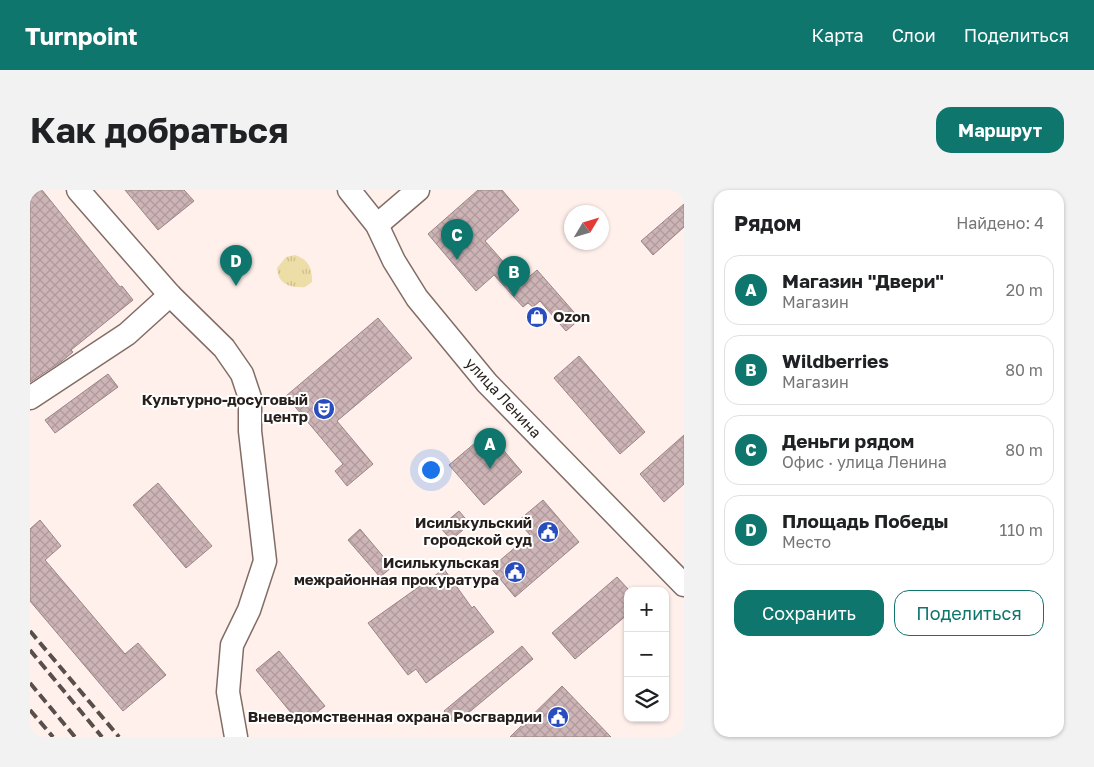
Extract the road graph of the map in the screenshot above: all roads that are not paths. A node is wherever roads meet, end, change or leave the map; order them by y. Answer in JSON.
{"nodes":[{"id":1,"x":78,"y":190,"type":"edge"},
{"id":2,"x":349,"y":190,"type":"edge"},
{"id":3,"x":418,"y":190,"type":"edge"},
{"id":4,"x":377,"y":225,"type":"junction"},
{"id":5,"x":170,"y":295,"type":"junction"},
{"id":6,"x":30,"y":398,"type":"edge"},
{"id":7,"x":684,"y":586,"type":"edge"},
{"id":8,"x":236,"y":737,"type":"edge"}],
"edges":[{"from":1,"to":5,"type":"street"},
{"from":2,"to":4,"type":"street","name":"улица Ленина"},
{"from":3,"to":4,"type":"street"},
{"from":4,"to":7,"type":"street","name":"улица Ленина"},
{"from":5,"to":6,"type":"street"},
{"from":5,"to":8,"type":"street"}]}
